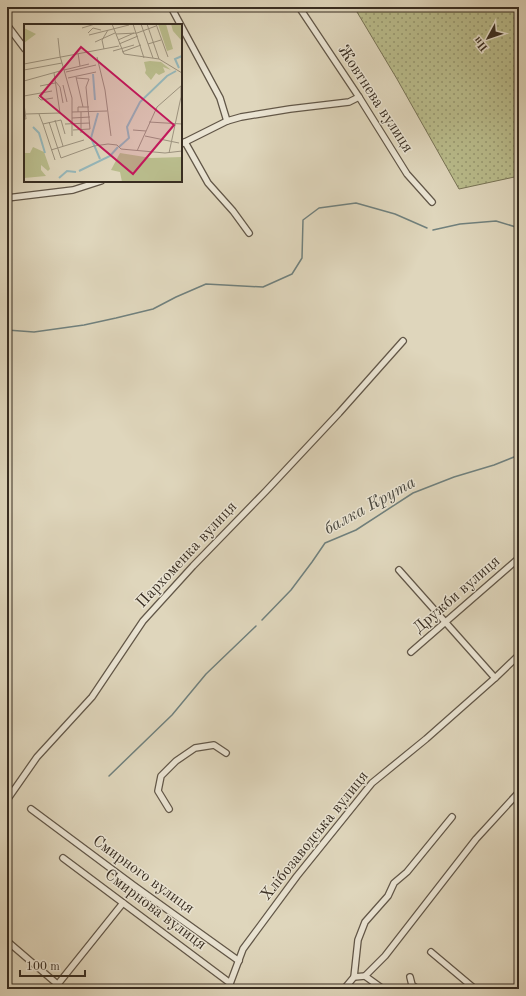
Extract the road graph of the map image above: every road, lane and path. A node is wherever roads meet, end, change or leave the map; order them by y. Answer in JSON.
{"nodes":[{"id":1,"x":171,"y":7,"type":"edge"},
{"id":2,"x":299,"y":7,"type":"edge"},
{"id":3,"x":180,"y":24,"type":"edge"},
{"id":4,"x":7,"y":25,"type":"edge"},
{"id":5,"x":182,"y":27,"type":"edge"},
{"id":6,"x":24,"y":48,"type":"edge"},
{"id":7,"x":360,"y":97,"type":"junction"},
{"id":8,"x":227,"y":121,"type":"junction"},
{"id":9,"x":183,"y":143,"type":"edge"},
{"id":10,"x":98,"y":182,"type":"edge"},
{"id":11,"x":7,"y":198,"type":"edge"},
{"id":12,"x":432,"y":202,"type":"dead end"},
{"id":13,"x":249,"y":233,"type":"dead end"},
{"id":14,"x":403,"y":341,"type":"dead end"},
{"id":15,"x":519,"y":558,"type":"edge"},
{"id":16,"x":399,"y":570,"type":"dead end"},
{"id":17,"x":445,"y":622,"type":"junction"},
{"id":18,"x":411,"y":652,"type":"dead end"},
{"id":19,"x":519,"y":655,"type":"edge"},
{"id":20,"x":495,"y":678,"type":"junction"},
{"id":21,"x":226,"y":753,"type":"dead end"},
{"id":22,"x":519,"y":792,"type":"edge"},
{"id":23,"x":7,"y":800,"type":"edge"},
{"id":24,"x":31,"y":809,"type":"dead end"},
{"id":25,"x":169,"y":809,"type":"dead end"},
{"id":26,"x":452,"y":818,"type":"dead end"},
{"id":27,"x":64,"y":858,"type":"dead end"},
{"id":28,"x":123,"y":903,"type":"junction"},
{"id":29,"x":7,"y":941,"type":"edge"},
{"id":30,"x":431,"y":952,"type":"dead end"},
{"id":31,"x":239,"y":961,"type":"junction"},
{"id":32,"x":365,"y":976,"type":"junction"},
{"id":33,"x":354,"y":977,"type":"junction"},
{"id":34,"x":410,"y":978,"type":"dead end"},
{"id":35,"x":230,"y":983,"type":"junction"},
{"id":36,"x":58,"y":984,"type":"junction"},
{"id":37,"x":63,"y":989,"type":"edge"},
{"id":38,"x":228,"y":989,"type":"edge"},
{"id":39,"x":344,"y":989,"type":"edge"},
{"id":40,"x":383,"y":989,"type":"edge"},
{"id":41,"x":418,"y":989,"type":"edge"},
{"id":42,"x":475,"y":989,"type":"edge"}],
"edges":[{"from":1,"to":3,"type":"street"},
{"from":2,"to":7,"type":"street","name":"Жовтнева вулиця"},
{"from":4,"to":6,"type":"street"},
{"from":5,"to":8,"type":"street"},
{"from":7,"to":8,"type":"street"},
{"from":7,"to":12,"type":"street","name":"Жовтнева вулиця"},
{"from":8,"to":9,"type":"street"},
{"from":9,"to":13,"type":"street"},
{"from":10,"to":11,"type":"street"},
{"from":14,"to":23,"type":"street","name":"Пархоменка вулиця"},
{"from":15,"to":17,"type":"street","name":"Дружби вулиця"},
{"from":16,"to":17,"type":"street"},
{"from":17,"to":18,"type":"street","name":"Дружби вулиця"},
{"from":17,"to":20,"type":"street"},
{"from":19,"to":20,"type":"street","name":"Хлібозаводська вулиця"},
{"from":20,"to":31,"type":"street","name":"Хлібозаводська вулиця"},
{"from":21,"to":25,"type":"street"},
{"from":22,"to":32,"type":"street"},
{"from":24,"to":31,"type":"street","name":"Смирного вулиця"},
{"from":26,"to":33,"type":"street"},
{"from":27,"to":28,"type":"street","name":"Смирнова вулиця"},
{"from":28,"to":35,"type":"street","name":"Смирнова вулиця"},
{"from":28,"to":36,"type":"street"},
{"from":29,"to":36,"type":"street"},
{"from":30,"to":42,"type":"street"},
{"from":31,"to":35,"type":"street","name":"Хлібозаводська вулиця"},
{"from":32,"to":33,"type":"street"},
{"from":32,"to":40,"type":"street"},
{"from":33,"to":39,"type":"street"},
{"from":34,"to":41,"type":"street"},
{"from":35,"to":38,"type":"street","name":"Хлібозаводська вулиця"},
{"from":36,"to":37,"type":"street"}]}
